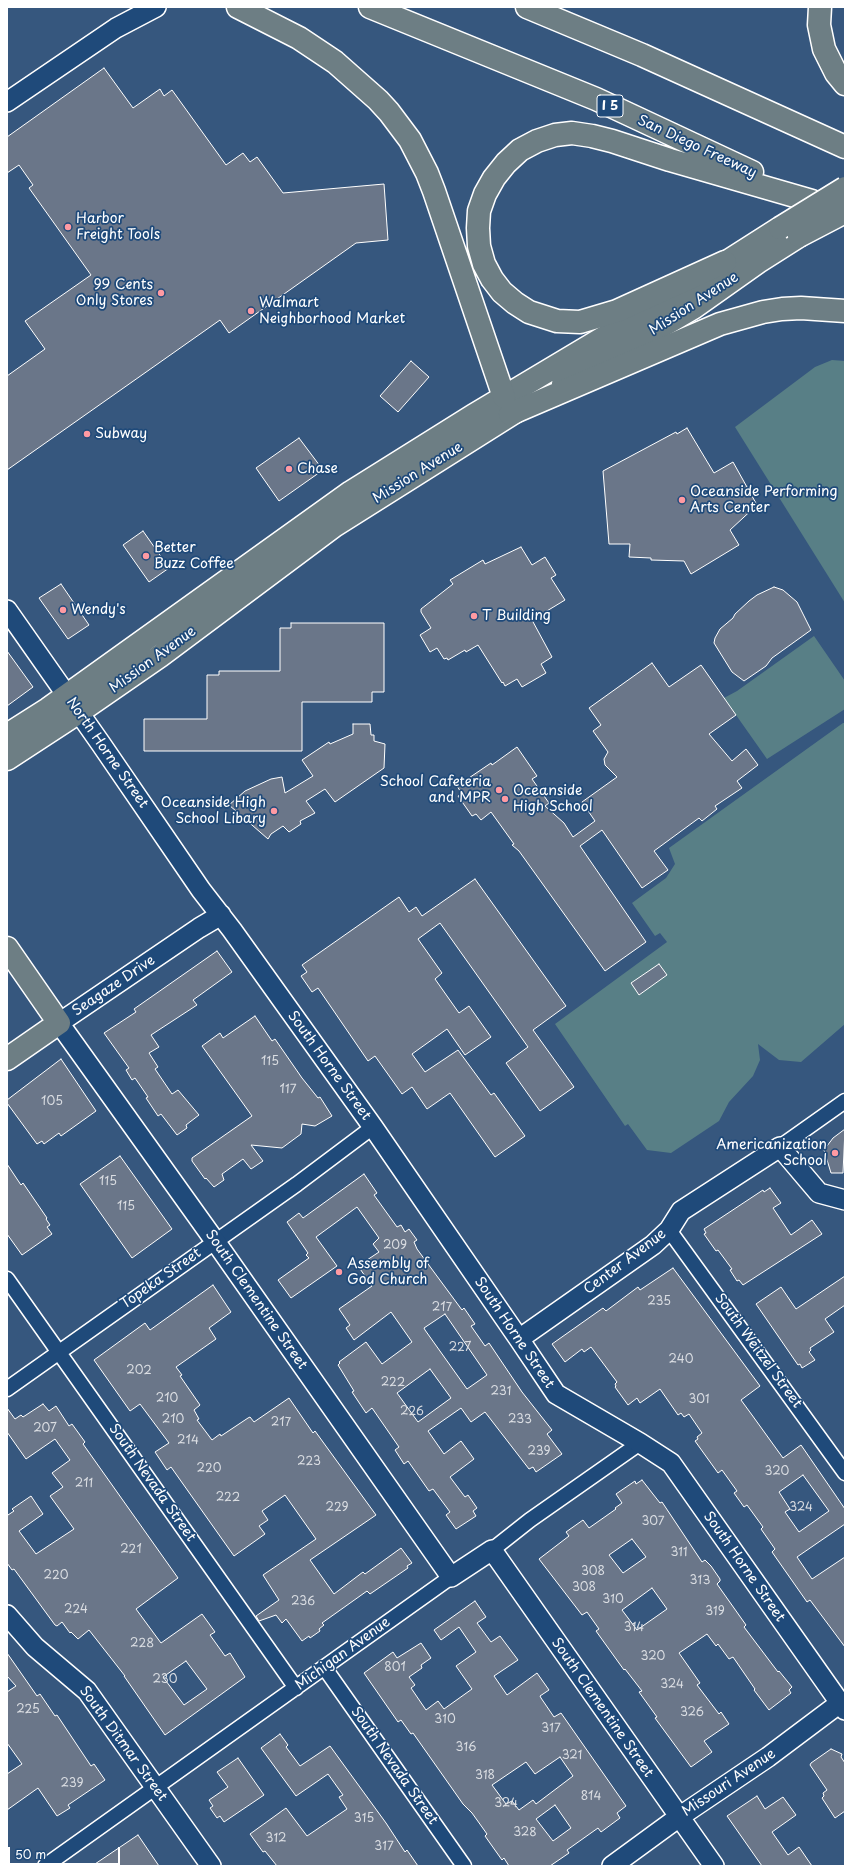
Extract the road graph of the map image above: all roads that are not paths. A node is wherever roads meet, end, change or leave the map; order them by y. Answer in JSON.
{"nodes":[{"id":1,"x":156,"y":7,"type":"edge"},
{"id":2,"x":238,"y":7,"type":"edge"},
{"id":3,"x":370,"y":7,"type":"edge"},
{"id":4,"x":527,"y":7,"type":"edge"},
{"id":5,"x":820,"y":7,"type":"edge"},
{"id":6,"x":845,"y":84,"type":"edge"},
{"id":7,"x":8,"y":99,"type":"edge"},
{"id":8,"x":845,"y":147,"type":"edge"},
{"id":9,"x":845,"y":188,"type":"edge"},
{"id":10,"x":812,"y":201,"type":"junction"},
{"id":11,"x":845,"y":212,"type":"edge"},
{"id":12,"x":845,"y":218,"type":"edge"},
{"id":13,"x":790,"y":232,"type":"junction"},
{"id":14,"x":725,"y":262,"type":"junction"},
{"id":15,"x":845,"y":311,"type":"edge"},
{"id":16,"x":507,"y":405,"type":"junction"},
{"id":17,"x":283,"y":540,"type":"junction"},
{"id":18,"x":227,"y":605,"type":"junction"},
{"id":19,"x":7,"y":610,"type":"edge"},
{"id":20,"x":73,"y":704,"type":"junction"},
{"id":21,"x":7,"y":736,"type":"edge"},
{"id":22,"x":7,"y":759,"type":"edge"},
{"id":23,"x":221,"y":915,"type":"junction"},
{"id":24,"x":7,"y":948,"type":"edge"},
{"id":25,"x":54,"y":1015,"type":"junction"},
{"id":26,"x":15,"y":1053,"type":"edge"},
{"id":27,"x":845,"y":1101,"type":"edge"},
{"id":28,"x":373,"y":1127,"type":"junction"},
{"id":29,"x":780,"y":1147,"type":"junction"},
{"id":30,"x":845,"y":1200,"type":"edge"},
{"id":31,"x":669,"y":1230,"type":"junction"},
{"id":32,"x":215,"y":1240,"type":"junction"},
{"id":33,"x":7,"y":1279,"type":"edge"},
{"id":34,"x":519,"y":1339,"type":"junction"},
{"id":35,"x":60,"y":1352,"type":"junction"},
{"id":36,"x":7,"y":1389,"type":"edge"},
{"id":37,"x":640,"y":1443,"type":"junction"},
{"id":38,"x":845,"y":1473,"type":"edge"},
{"id":39,"x":492,"y":1550,"type":"junction"},
{"id":40,"x":452,"y":1577,"type":"junction"},
{"id":41,"x":7,"y":1615,"type":"edge"},
{"id":42,"x":324,"y":1667,"type":"junction"},
{"id":43,"x":296,"y":1688,"type":"junction"},
{"id":44,"x":843,"y":1704,"type":"edge"},
{"id":45,"x":155,"y":1788,"type":"junction"},
{"id":46,"x":679,"y":1817,"type":"junction"},
{"id":47,"x":45,"y":1866,"type":"edge"},
{"id":48,"x":211,"y":1866,"type":"edge"},
{"id":49,"x":464,"y":1866,"type":"edge"},
{"id":50,"x":612,"y":1866,"type":"edge"},
{"id":51,"x":714,"y":1866,"type":"edge"}],
"edges":[{"from":1,"to":7,"type":"street"},
{"from":2,"to":16,"type":"main road"},
{"from":3,"to":10,"type":"main road","name":"San Diego Freeway","number":"I 5"},
{"from":4,"to":8,"type":"main road"},
{"from":5,"to":6,"type":"main road"},
{"from":9,"to":13,"type":"main road","name":"Mission Avenue","bridge":true},
{"from":10,"to":12,"type":"main road","name":"San Diego Freeway","number":"I 5"},
{"from":10,"to":14,"type":"main road"},
{"from":11,"to":13,"type":"main road","name":"Mission Avenue","bridge":true},
{"from":13,"to":14,"type":"main road","name":"Mission Avenue"},
{"from":13,"to":16,"type":"main road","name":"Mission Avenue"},
{"from":14,"to":16,"type":"main road","name":"Mission Avenue"},
{"from":15,"to":16,"type":"main road"},
{"from":16,"to":17,"type":"main road","name":"Mission Avenue"},
{"from":16,"to":18,"type":"main road","name":"Mission Avenue"},
{"from":17,"to":18,"type":"main road"},
{"from":17,"to":20,"type":"main road","name":"Mission Avenue"},
{"from":18,"to":20,"type":"main road","name":"Mission Avenue"},
{"from":19,"to":20,"type":"street","name":"North Horne Street"},
{"from":20,"to":21,"type":"main road","name":"Mission Avenue"},
{"from":20,"to":22,"type":"main road","name":"Mission Avenue"},
{"from":20,"to":23,"type":"street","name":"North Horne Street"},
{"from":23,"to":25,"type":"street","name":"Seagaze Drive"},
{"from":23,"to":28,"type":"street","name":"South Horne Street"},
{"from":24,"to":25,"type":"main road"},
{"from":25,"to":26,"type":"main road"},
{"from":25,"to":32,"type":"street","name":"South Clementine Street"},
{"from":27,"to":29,"type":"street","name":"Center Avenue"},
{"from":28,"to":32,"type":"street","name":"Topeka Street"},
{"from":28,"to":34,"type":"street","name":"South Horne Street"},
{"from":29,"to":30,"type":"street"},
{"from":29,"to":31,"type":"street","name":"Center Avenue"},
{"from":31,"to":34,"type":"street","name":"Center Avenue"},
{"from":31,"to":38,"type":"street","name":"South Weitzel Street"},
{"from":32,"to":35,"type":"street","name":"Topeka Street"},
{"from":32,"to":40,"type":"street","name":"South Clementine Street"},
{"from":33,"to":35,"type":"street","name":"South Nevada Street"},
{"from":34,"to":37,"type":"street","name":"South Horne Street"},
{"from":35,"to":36,"type":"street","name":"Topeka Street"},
{"from":35,"to":43,"type":"street","name":"South Nevada Street"},
{"from":37,"to":39,"type":"street","name":"Michigan Avenue"},
{"from":37,"to":44,"type":"street","name":"South Horne Street"},
{"from":39,"to":40,"type":"street","name":"Michigan Avenue"},
{"from":39,"to":46,"type":"street","name":"South Clementine Street"},
{"from":40,"to":42,"type":"street","name":"Michigan Avenue"},
{"from":41,"to":45,"type":"street","name":"South Ditmar Street"},
{"from":42,"to":43,"type":"street","name":"Michigan Avenue"},
{"from":42,"to":49,"type":"street","name":"South Nevada Street"},
{"from":43,"to":45,"type":"street","name":"Michigan Avenue"},
{"from":44,"to":46,"type":"street","name":"Missouri Avenue"},
{"from":45,"to":47,"type":"street","name":"Michigan Avenue"},
{"from":45,"to":48,"type":"street","name":"South Ditmar Street"},
{"from":46,"to":50,"type":"street","name":"Missouri Avenue"},
{"from":46,"to":51,"type":"street","name":"South Clementine Street"}]}
